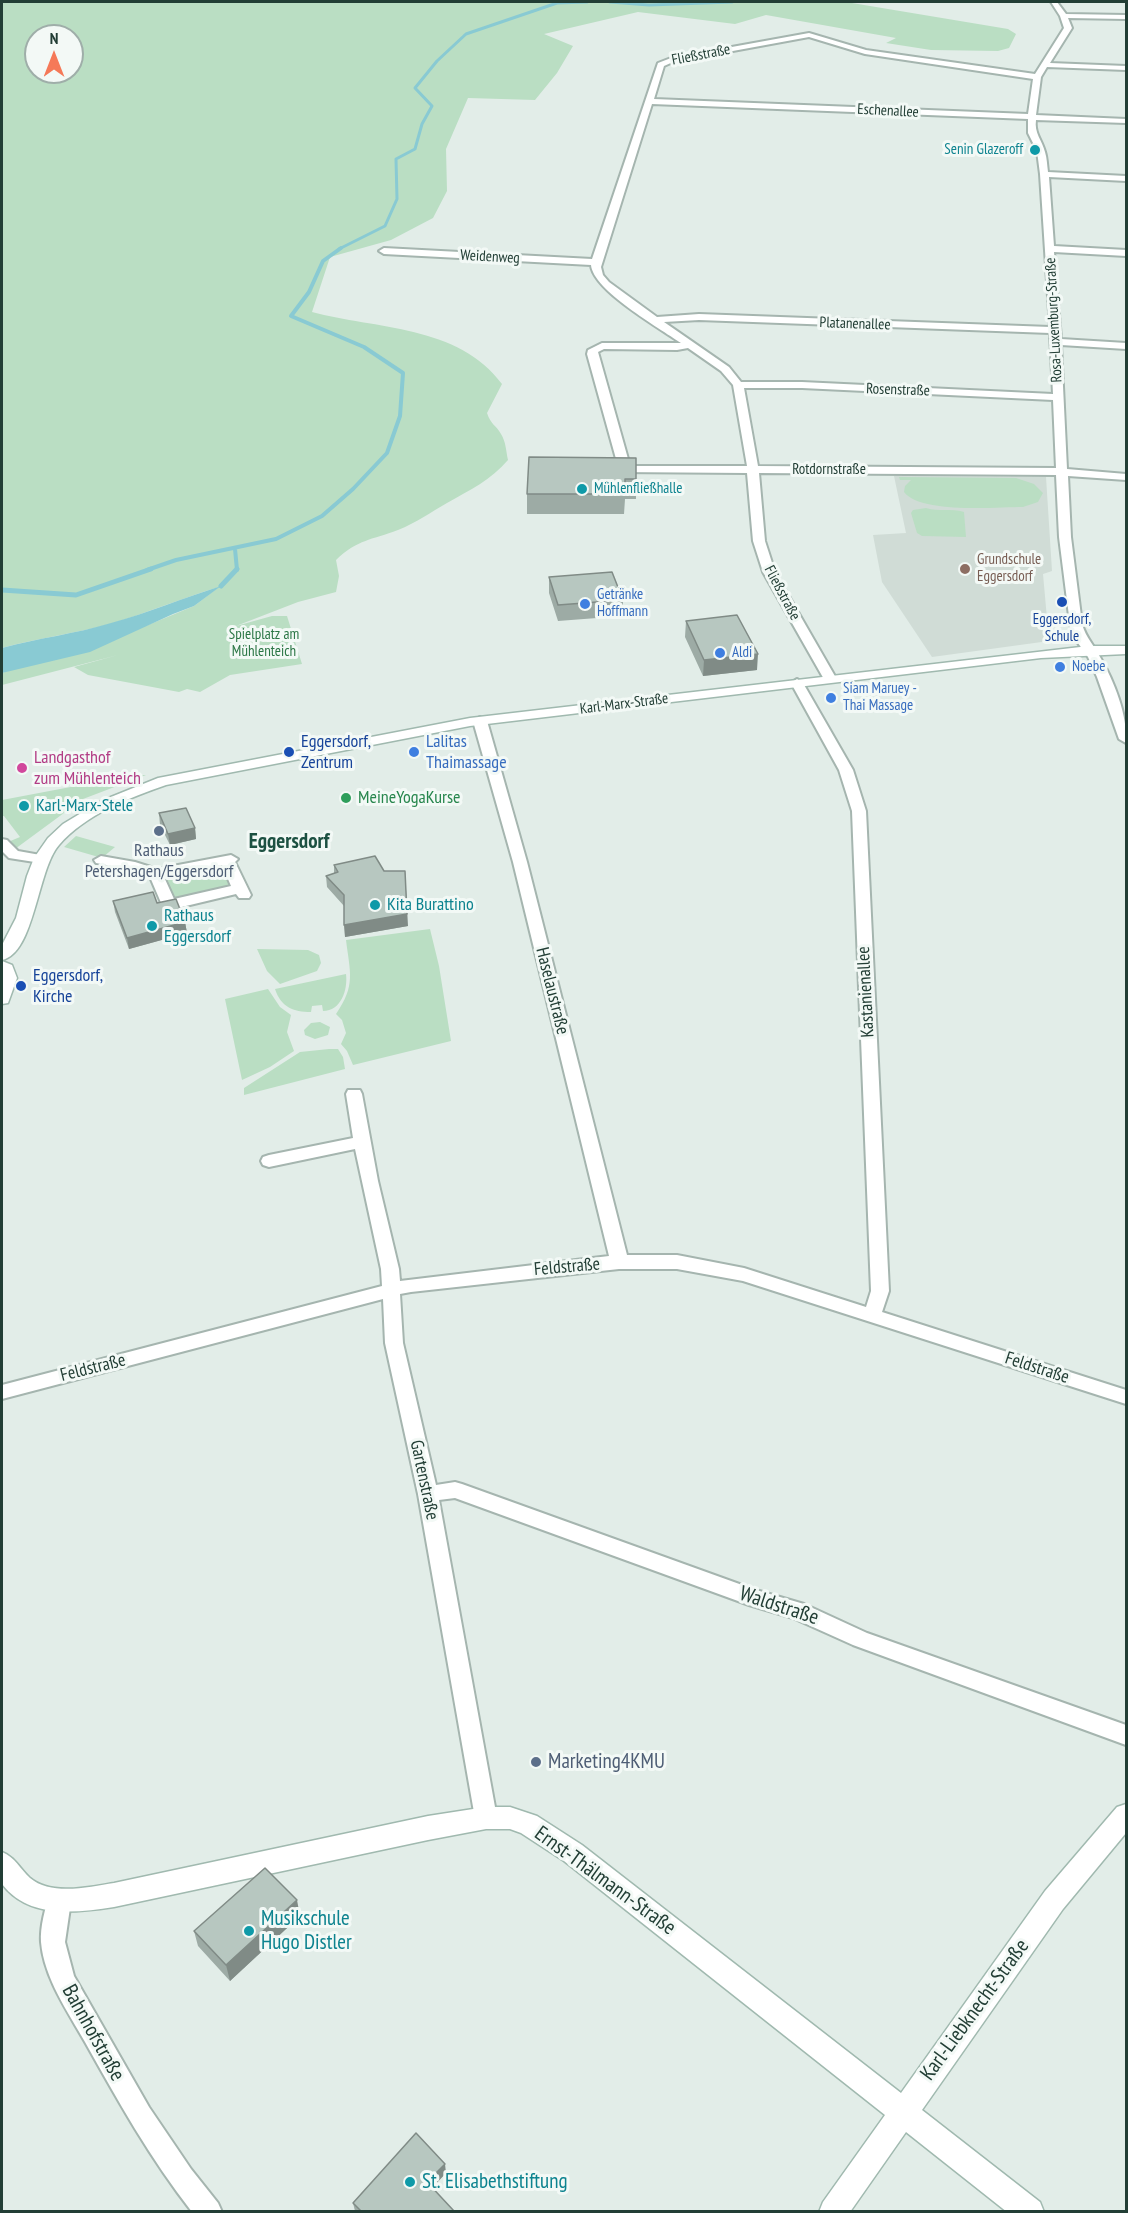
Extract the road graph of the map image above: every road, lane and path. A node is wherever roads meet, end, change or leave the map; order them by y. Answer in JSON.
{"nodes":[{"id":1,"x":1054,"y":2,"type":"edge"},
{"id":2,"x":1064,"y":16,"type":"junction"},
{"id":3,"x":1126,"y":17,"type":"edge"},
{"id":4,"x":1044,"y":65,"type":"junction"},
{"id":5,"x":1126,"y":68,"type":"edge"},
{"id":6,"x":1037,"y":77,"type":"junction"},
{"id":7,"x":649,"y":100,"type":"junction"},
{"id":8,"x":1034,"y":118,"type":"junction"},
{"id":9,"x":1126,"y":122,"type":"edge"},
{"id":10,"x":1044,"y":174,"type":"junction"},
{"id":11,"x":1126,"y":178,"type":"edge"},
{"id":12,"x":1050,"y":249,"type":"junction"},
{"id":13,"x":384,"y":251,"type":"dead end"},
{"id":14,"x":1126,"y":253,"type":"edge"},
{"id":15,"x":596,"y":262,"type":"junction"},
{"id":16,"x":657,"y":320,"type":"junction"},
{"id":17,"x":1055,"y":336,"type":"junction"},
{"id":18,"x":690,"y":344,"type":"junction"},
{"id":19,"x":1126,"y":346,"type":"edge"},
{"id":20,"x":738,"y":385,"type":"junction"},
{"id":21,"x":1057,"y":397,"type":"junction"},
{"id":22,"x":601,"y":469,"type":"edge"},
{"id":23,"x":625,"y":469,"type":"junction"},
{"id":24,"x":753,"y":470,"type":"junction"},
{"id":25,"x":1061,"y":472,"type":"junction"},
{"id":26,"x":1126,"y":477,"type":"edge"},
{"id":27,"x":1089,"y":650,"type":"junction"},
{"id":28,"x":1126,"y":650,"type":"edge"},
{"id":29,"x":830,"y":678,"type":"junction"},
{"id":30,"x":797,"y":683,"type":"junction"},
{"id":31,"x":480,"y":721,"type":"junction"},
{"id":32,"x":1126,"y":739,"type":"edge"},
{"id":33,"x":2,"y":843,"type":"edge"},
{"id":34,"x":41,"y":859,"type":"junction"},
{"id":35,"x":101,"y":860,"type":"dead end"},
{"id":36,"x":156,"y":874,"type":"junction"},
{"id":37,"x":2,"y":955,"type":"edge"},
{"id":38,"x":2,"y":966,"type":"edge"},
{"id":39,"x":2,"y":999,"type":"edge"},
{"id":40,"x":354,"y":1094,"type":"dead end"},
{"id":41,"x":361,"y":1142,"type":"junction"},
{"id":42,"x":269,"y":1161,"type":"dead end"},
{"id":43,"x":619,"y":1262,"type":"junction"},
{"id":44,"x":390,"y":1290,"type":"junction"},
{"id":45,"x":872,"y":1315,"type":"junction"},
{"id":46,"x":2,"y":1392,"type":"edge"},
{"id":47,"x":1126,"y":1397,"type":"edge"},
{"id":48,"x":428,"y":1494,"type":"junction"},
{"id":49,"x":1126,"y":1735,"type":"edge"},
{"id":50,"x":1126,"y":1815,"type":"edge"},
{"id":51,"x":486,"y":1818,"type":"junction"},
{"id":52,"x":2,"y":1864,"type":"edge"},
{"id":53,"x":59,"y":1901,"type":"junction"},
{"id":54,"x":902,"y":2112,"type":"junction"},
{"id":55,"x":209,"y":2211,"type":"edge"},
{"id":56,"x":833,"y":2211,"type":"edge"},
{"id":57,"x":1030,"y":2211,"type":"edge"}],
"edges":[{"from":1,"to":2,"type":"street"},
{"from":2,"to":3,"type":"street"},
{"from":2,"to":4,"type":"street","name":"Rosa-Luxemburg-Straße"},
{"from":4,"to":5,"type":"street"},
{"from":4,"to":6,"type":"street","name":"Rosa-Luxemburg-Straße"},
{"from":6,"to":7,"type":"street","name":"Fließstraße"},
{"from":6,"to":8,"type":"street","name":"Rosa-Luxemburg-Straße"},
{"from":7,"to":8,"type":"street","name":"Eschenallee"},
{"from":7,"to":15,"type":"street","name":"Fließstraße"},
{"from":8,"to":9,"type":"street","name":"Eschenallee"},
{"from":8,"to":10,"type":"street","name":"Rosa-Luxemburg-Straße"},
{"from":10,"to":11,"type":"street"},
{"from":10,"to":12,"type":"street","name":"Rosa-Luxemburg-Straße"},
{"from":12,"to":14,"type":"street"},
{"from":12,"to":17,"type":"street","name":"Rosa-Luxemburg-Straße"},
{"from":13,"to":15,"type":"street","name":"Weidenweg"},
{"from":15,"to":16,"type":"street"},
{"from":16,"to":17,"type":"street","name":"Platanenallee"},
{"from":16,"to":18,"type":"street"},
{"from":17,"to":19,"type":"street","name":"Platanenallee"},
{"from":17,"to":21,"type":"street","name":"Rosa-Luxemburg-Straße"},
{"from":18,"to":20,"type":"street"},
{"from":18,"to":23,"type":"street"},
{"from":20,"to":21,"type":"street","name":"Rosenstraße"},
{"from":20,"to":24,"type":"street","name":"Fließstraße"},
{"from":21,"to":25,"type":"street","name":"Rosa-Luxemburg-Straße"},
{"from":22,"to":23,"type":"street","name":"Rotdornstraße"},
{"from":23,"to":24,"type":"street","name":"Rotdornstraße"},
{"from":24,"to":25,"type":"street","name":"Rotdornstraße"},
{"from":24,"to":29,"type":"street","name":"Fließstraße"},
{"from":25,"to":26,"type":"street","name":"Rotdornstraße"},
{"from":25,"to":27,"type":"street","name":"Rosa-Luxemburg-Straße"},
{"from":27,"to":28,"type":"street","name":"Karl-Marx-Straße"},
{"from":27,"to":29,"type":"street","name":"Karl-Marx-Straße"},
{"from":27,"to":32,"type":"street"},
{"from":29,"to":30,"type":"street","name":"Karl-Marx-Straße"},
{"from":30,"to":31,"type":"street","name":"Karl-Marx-Straße"},
{"from":30,"to":45,"type":"street","name":"Kastanienallee"},
{"from":31,"to":34,"type":"street","name":"Karl-Marx-Straße"},
{"from":31,"to":43,"type":"street","name":"Haselaustraße"},
{"from":33,"to":34,"type":"street"},
{"from":34,"to":37,"type":"street"},
{"from":35,"to":36,"type":"street"},
{"from":36,"to":36,"type":"street"},
{"from":38,"to":39,"type":"street"},
{"from":40,"to":41,"type":"street","name":"Gartenstraße"},
{"from":41,"to":42,"type":"street"},
{"from":41,"to":44,"type":"street","name":"Gartenstraße"},
{"from":43,"to":44,"type":"street","name":"Feldstraße"},
{"from":43,"to":45,"type":"street","name":"Feldstraße"},
{"from":44,"to":46,"type":"street","name":"Feldstraße"},
{"from":44,"to":48,"type":"street","name":"Gartenstraße"},
{"from":45,"to":47,"type":"street","name":"Feldstraße"},
{"from":48,"to":49,"type":"street","name":"Waldstraße"},
{"from":48,"to":51,"type":"street","name":"Gartenstraße"},
{"from":50,"to":54,"type":"street","name":"Karl-Liebknecht-Straße"},
{"from":51,"to":53,"type":"street","name":"Ernst-Thälmann-Straße"},
{"from":51,"to":54,"type":"street","name":"Ernst-Thälmann-Straße"},
{"from":52,"to":53,"type":"street"},
{"from":53,"to":55,"type":"street","name":"Bahnhofstraße"},
{"from":54,"to":56,"type":"street","name":"Karl-Liebknecht-Straße"},
{"from":54,"to":57,"type":"street","name":"Ernst-Thälmann-Straße"}]}
